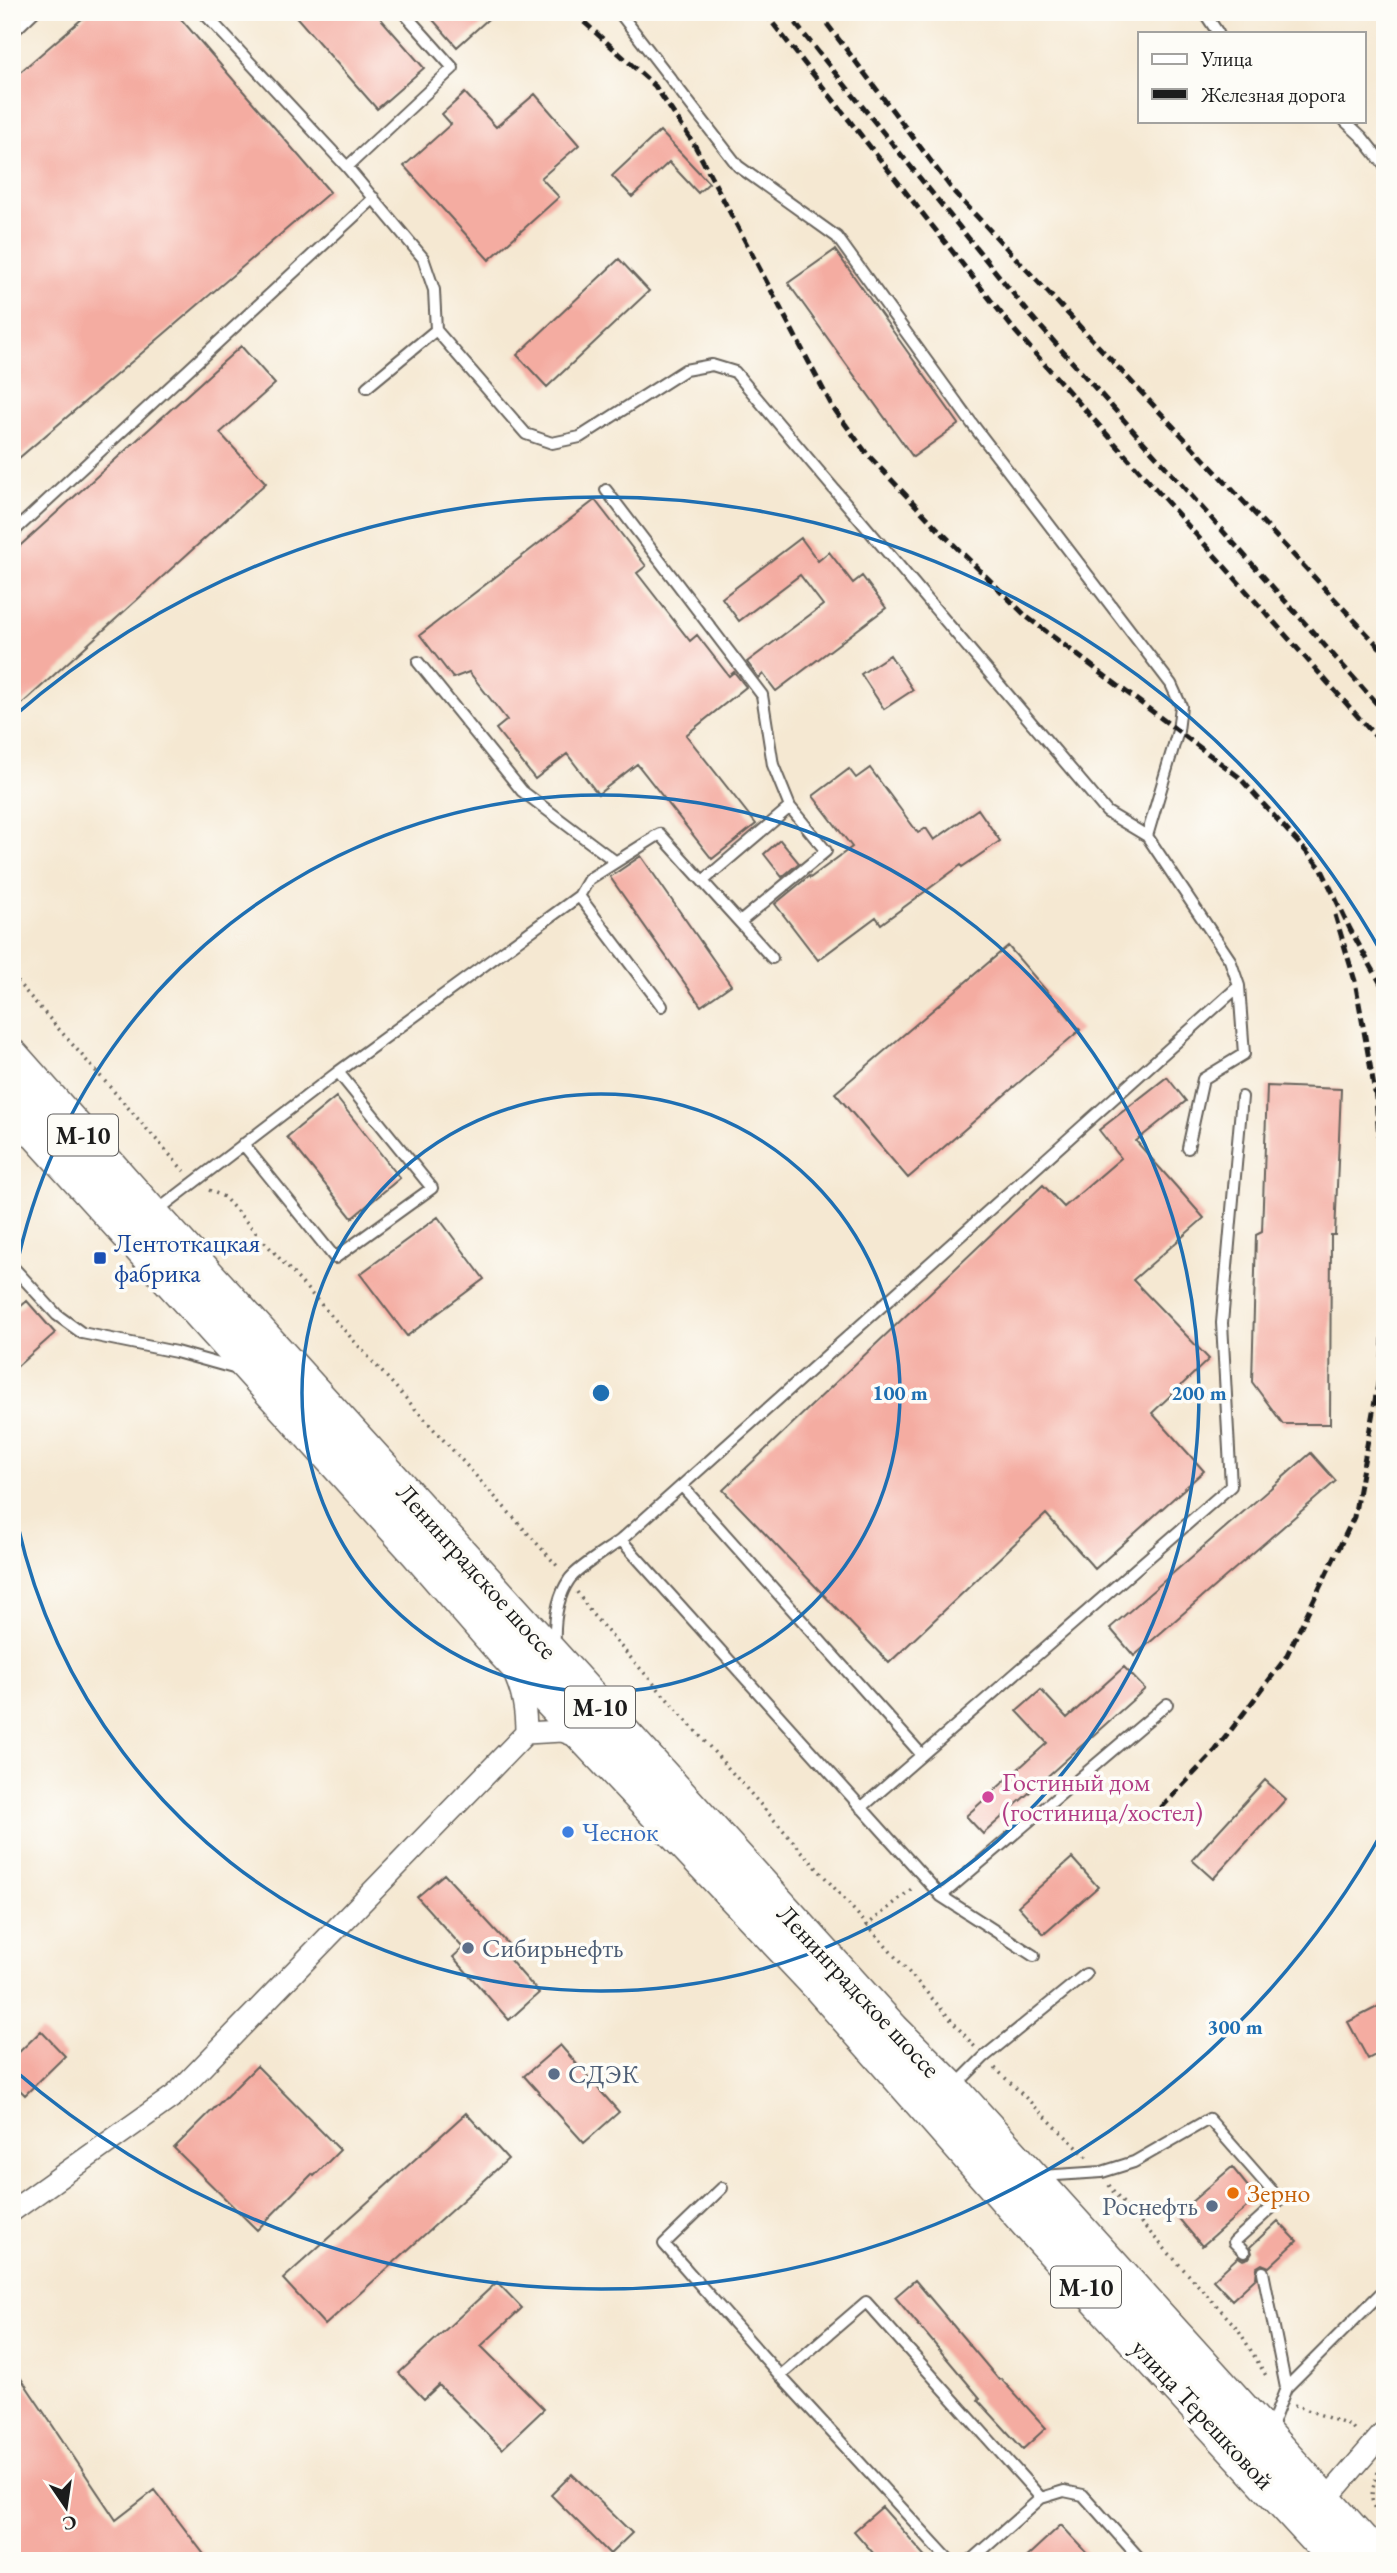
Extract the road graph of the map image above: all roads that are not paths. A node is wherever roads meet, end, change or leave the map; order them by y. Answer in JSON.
{"nodes":[{"id":1,"x":34,"y":12,"type":"edge"},
{"id":2,"x":203,"y":12,"type":"edge"},
{"id":3,"x":403,"y":12,"type":"edge"},
{"id":4,"x":619,"y":12,"type":"edge"},
{"id":5,"x":1204,"y":12,"type":"edge"},
{"id":6,"x":1216,"y":32,"type":"edge"},
{"id":7,"x":12,"y":33,"type":"edge"},
{"id":8,"x":1346,"y":122,"type":"edge"},
{"id":9,"x":1385,"y":166,"type":"edge"},
{"id":10,"x":347,"y":167,"type":"junction"},
{"id":11,"x":374,"y":198,"type":"junction"},
{"id":12,"x":436,"y":330,"type":"junction"},
{"id":13,"x":367,"y":387,"type":"dead end"},
{"id":14,"x":606,"y":491,"type":"dead end"},
{"id":15,"x":12,"y":533,"type":"edge"},
{"id":16,"x":418,"y":662,"type":"dead end"},
{"id":17,"x":790,"y":807,"type":"junction"},
{"id":18,"x":1147,"y":836,"type":"junction"},
{"id":19,"x":616,"y":862,"type":"junction"},
{"id":20,"x":703,"y":881,"type":"junction"},
{"id":21,"x":579,"y":896,"type":"junction"},
{"id":22,"x":740,"y":922,"type":"junction"},
{"id":23,"x":772,"y":958,"type":"dead end"},
{"id":24,"x":1239,"y":986,"type":"junction"},
{"id":25,"x":662,"y":1006,"type":"dead end"},
{"id":26,"x":12,"y":1056,"type":"edge"},
{"id":27,"x":338,"y":1072,"type":"junction"},
{"id":28,"x":1242,"y":1097,"type":"dead end"},
{"id":29,"x":14,"y":1106,"type":"edge"},
{"id":30,"x":12,"y":1143,"type":"edge"},
{"id":31,"x":243,"y":1144,"type":"junction"},
{"id":32,"x":1188,"y":1148,"type":"dead end"},
{"id":33,"x":140,"y":1224,"type":"junction"},
{"id":34,"x":12,"y":1266,"type":"edge"},
{"id":35,"x":262,"y":1381,"type":"junction"},
{"id":36,"x":682,"y":1486,"type":"junction"},
{"id":37,"x":621,"y":1540,"type":"junction"},
{"id":38,"x":505,"y":1652,"type":"junction"},
{"id":39,"x":555,"y":1657,"type":"junction"},
{"id":40,"x":1167,"y":1704,"type":"dead end"},
{"id":41,"x":526,"y":1733,"type":"junction"},
{"id":42,"x":590,"y":1742,"type":"junction"},
{"id":43,"x":922,"y":1755,"type":"junction"},
{"id":44,"x":861,"y":1808,"type":"junction"},
{"id":45,"x":941,"y":1896,"type":"junction"},
{"id":46,"x":1034,"y":1956,"type":"dead end"},
{"id":47,"x":1086,"y":1974,"type":"dead end"},
{"id":48,"x":874,"y":2046,"type":"joint"},
{"id":49,"x":951,"y":2090,"type":"junction"},
{"id":50,"x":1030,"y":2177,"type":"junction"},
{"id":51,"x":722,"y":2188,"type":"dead end"},
{"id":52,"x":12,"y":2211,"type":"edge"},
{"id":53,"x":1244,"y":2252,"type":"dead end"},
{"id":54,"x":1263,"y":2272,"type":"dead end"},
{"id":55,"x":1381,"y":2293,"type":"dead end"},
{"id":56,"x":780,"y":2376,"type":"junction"},
{"id":57,"x":1286,"y":2388,"type":"junction"},
{"id":58,"x":1385,"y":2431,"type":"edge"},
{"id":59,"x":1267,"y":2438,"type":"junction"},
{"id":60,"x":1041,"y":2498,"type":"junction"},
{"id":61,"x":1315,"y":2512,"type":"junction"},
{"id":62,"x":1359,"y":2557,"type":"edge"},
{"id":63,"x":950,"y":2561,"type":"edge"},
{"id":64,"x":970,"y":2561,"type":"edge"},
{"id":65,"x":1142,"y":2561,"type":"edge"}],
"edges":[{"from":1,"to":7,"type":"lane"},
{"from":2,"to":10,"type":"lane"},
{"from":3,"to":10,"type":"lane"},
{"from":4,"to":18,"type":"lane"},
{"from":5,"to":6,"type":"lane"},
{"from":8,"to":9,"type":"lane"},
{"from":10,"to":11,"type":"lane"},
{"from":11,"to":12,"type":"lane"},
{"from":11,"to":15,"type":"lane"},
{"from":12,"to":13,"type":"lane"},
{"from":12,"to":18,"type":"lane"},
{"from":14,"to":17,"type":"lane"},
{"from":16,"to":19,"type":"lane"},
{"from":17,"to":20,"type":"lane"},
{"from":17,"to":22,"type":"lane"},
{"from":18,"to":24,"type":"lane"},
{"from":19,"to":20,"type":"lane"},
{"from":19,"to":21,"type":"lane"},
{"from":20,"to":22,"type":"lane"},
{"from":21,"to":25,"type":"lane"},
{"from":21,"to":27,"type":"lane"},
{"from":22,"to":23,"type":"lane"},
{"from":24,"to":32,"type":"lane"},
{"from":24,"to":36,"type":"lane"},
{"from":26,"to":33,"type":"highway","name":"Ленинградское шоссе","number":"М-10"},
{"from":27,"to":31,"type":"lane"},
{"from":27,"to":31,"type":"lane"},
{"from":28,"to":43,"type":"lane"},
{"from":29,"to":30,"type":"lane"},
{"from":29,"to":33,"type":"highway","name":"Ленинградское шоссе","number":"М-10"},
{"from":31,"to":33,"type":"lane"},
{"from":33,"to":35,"type":"highway","name":"Ленинградское шоссе","number":"М-10"},
{"from":33,"to":39,"type":"highway","name":"Ленинградское шоссе","number":"М-10"},
{"from":34,"to":35,"type":"lane"},
{"from":35,"to":38,"type":"highway","name":"Ленинградское шоссе","number":"М-10"},
{"from":36,"to":37,"type":"lane"},
{"from":36,"to":43,"type":"lane"},
{"from":37,"to":39,"type":"lane"},
{"from":37,"to":44,"type":"lane"},
{"from":38,"to":41,"type":"street"},
{"from":38,"to":42,"type":"highway","name":"Ленинградское шоссе","number":"М-10"},
{"from":39,"to":49,"type":"highway","name":"Ленинградское шоссе","number":"М-10"},
{"from":40,"to":45,"type":"lane"},
{"from":41,"to":42,"type":"street"},
{"from":41,"to":52,"type":"street"},
{"from":42,"to":48,"type":"highway","name":"Ленинградское шоссе","number":"М-10"},
{"from":43,"to":44,"type":"lane"},
{"from":44,"to":45,"type":"lane"},
{"from":45,"to":46,"type":"lane"},
{"from":47,"to":49,"type":"lane"},
{"from":48,"to":61,"type":"highway","name":"улица Терешковой","number":"М-10"},
{"from":49,"to":50,"type":"highway","name":"Ленинградское шоссе","number":"М-10"},
{"from":50,"to":53,"type":"lane"},
{"from":50,"to":59,"type":"highway","name":"улица Терешковой","number":"М-10"},
{"from":51,"to":56,"type":"lane"},
{"from":54,"to":57,"type":"lane"},
{"from":55,"to":57,"type":"lane"},
{"from":56,"to":60,"type":"lane"},
{"from":56,"to":63,"type":"lane"},
{"from":57,"to":59,"type":"lane"},
{"from":58,"to":61,"type":"street"},
{"from":59,"to":61,"type":"highway","name":"улица Терешковой","number":"М-10"},
{"from":60,"to":64,"type":"lane"},
{"from":60,"to":65,"type":"lane"},
{"from":61,"to":62,"type":"highway","name":"улица Терешковой","number":"М-10"}]}
